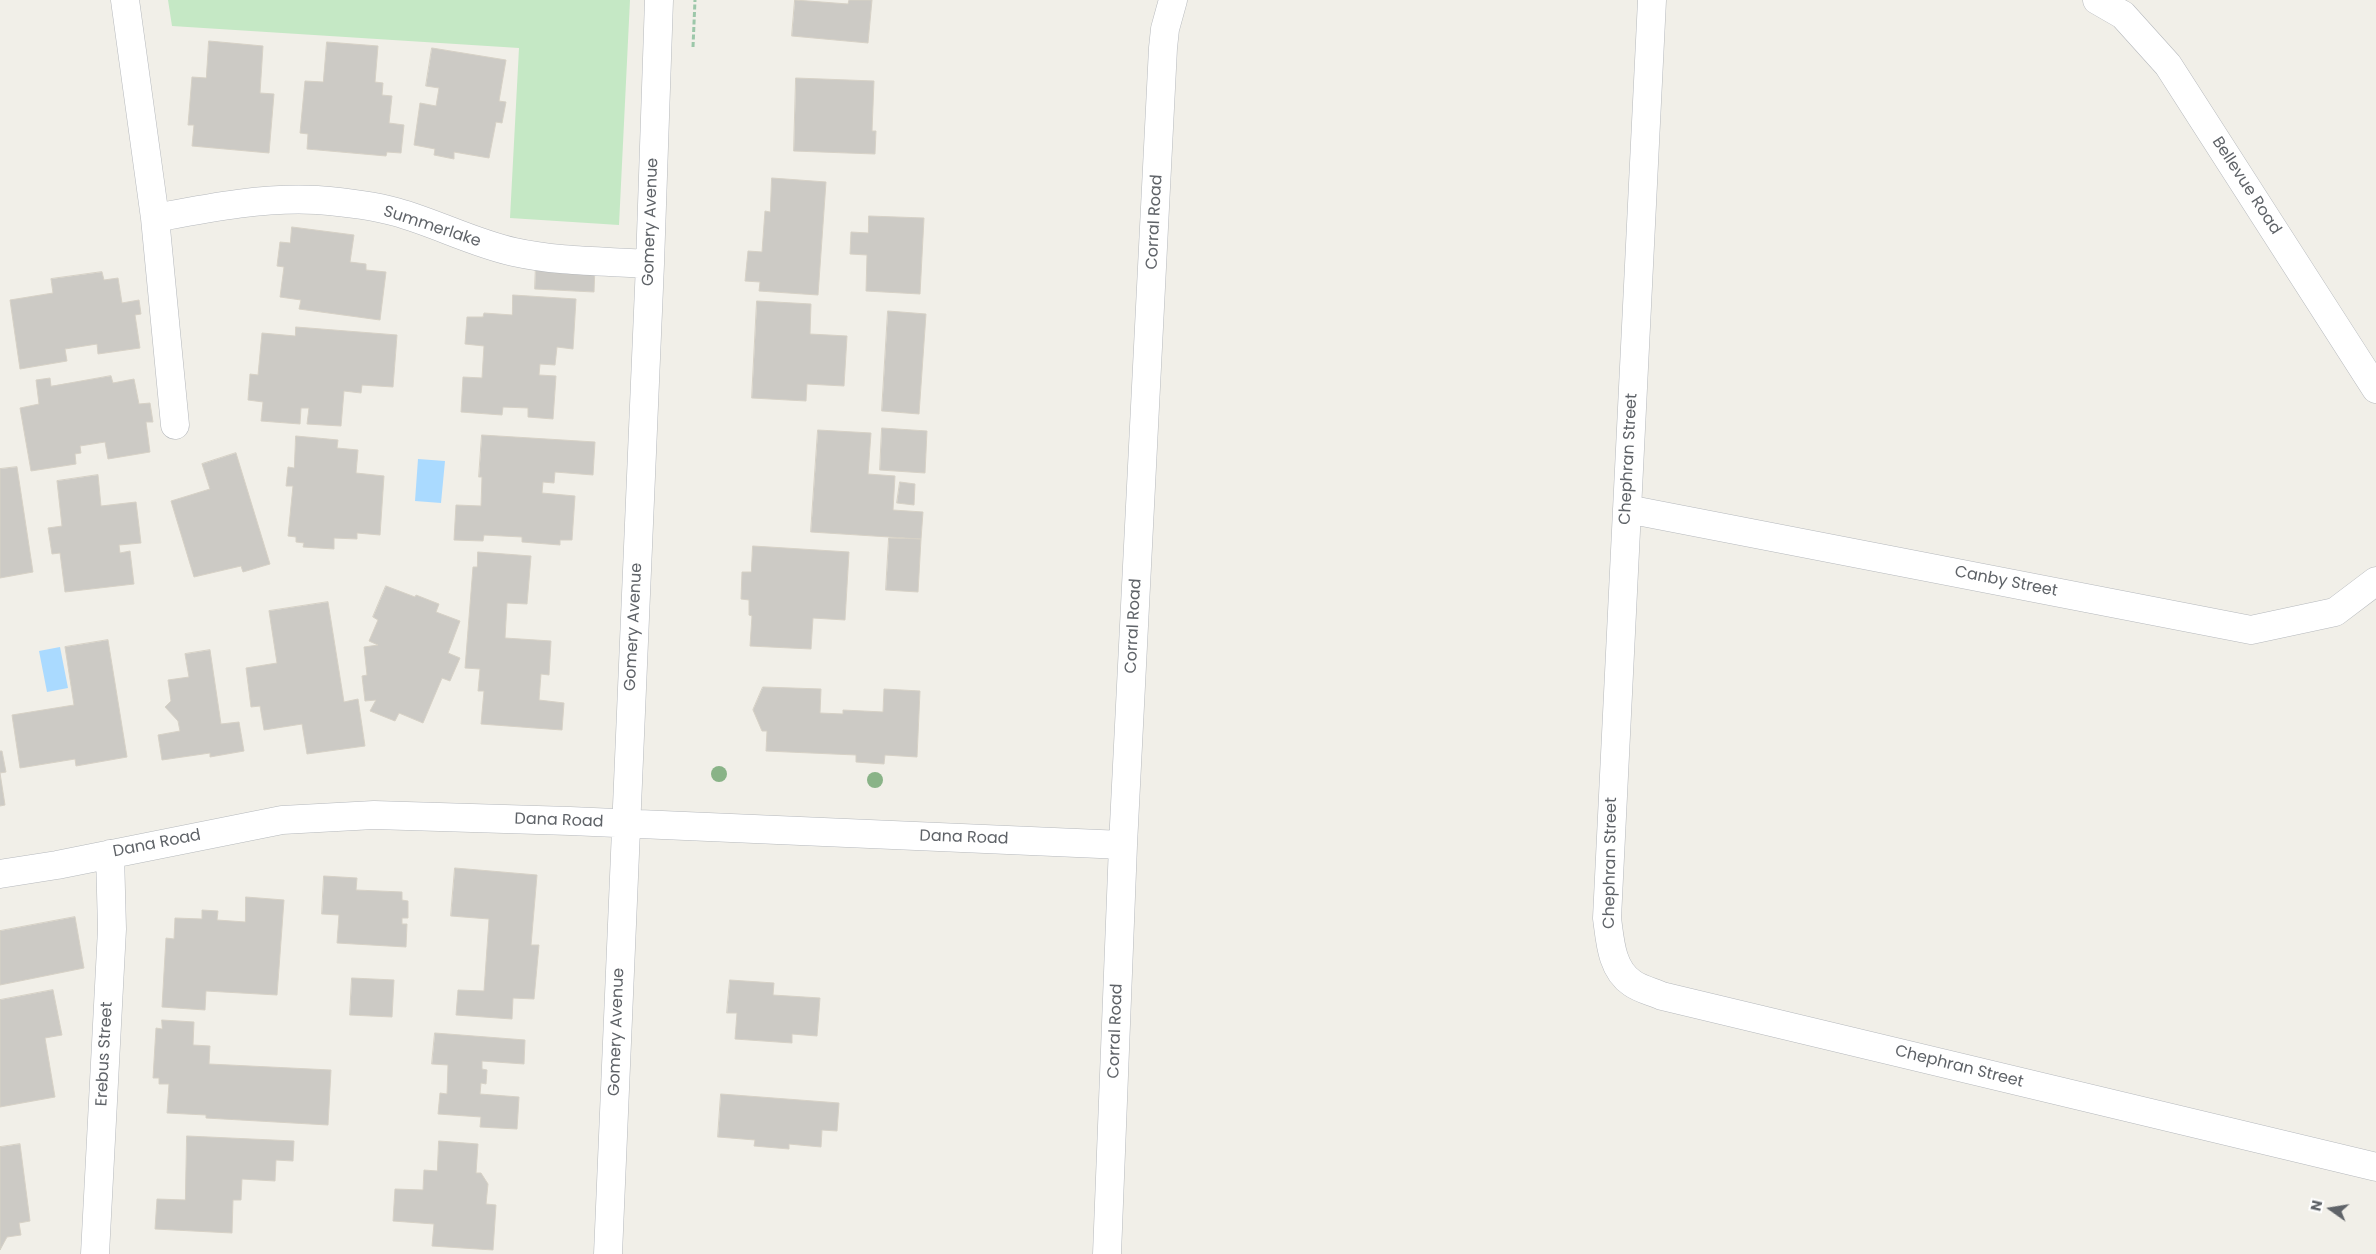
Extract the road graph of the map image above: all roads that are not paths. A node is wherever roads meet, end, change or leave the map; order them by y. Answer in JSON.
{"nodes":[{"id":1,"x":125,"y":0,"type":"edge"},
{"id":2,"x":659,"y":0,"type":"edge"},
{"id":3,"x":1173,"y":0,"type":"edge"},
{"id":4,"x":1652,"y":0,"type":"edge"},
{"id":5,"x":2097,"y":0,"type":"edge"},
{"id":6,"x":155,"y":218,"type":"junction"},
{"id":7,"x":650,"y":264,"type":"junction"},
{"id":8,"x":2376,"y":389,"type":"edge"},
{"id":9,"x":175,"y":425,"type":"dead end"},
{"id":10,"x":1627,"y":509,"type":"junction"},
{"id":11,"x":2376,"y":581,"type":"edge"},
{"id":12,"x":625,"y":824,"type":"junction"},
{"id":13,"x":1123,"y":845,"type":"junction"},
{"id":14,"x":110,"y":854,"type":"junction"},
{"id":15,"x":0,"y":874,"type":"edge"},
{"id":16,"x":2376,"y":1167,"type":"edge"},
{"id":17,"x":95,"y":1254,"type":"edge"},
{"id":18,"x":608,"y":1254,"type":"edge"},
{"id":19,"x":1107,"y":1254,"type":"edge"}],
"edges":[{"from":1,"to":6,"type":"street"},
{"from":2,"to":7,"type":"street","name":"Gomery Avenue"},
{"from":3,"to":13,"type":"street","name":"Corral Road"},
{"from":4,"to":10,"type":"street","name":"Chephran Street"},
{"from":5,"to":8,"type":"street","name":"Bellevue Road"},
{"from":6,"to":7,"type":"street","name":"Summerlake"},
{"from":6,"to":9,"type":"street"},
{"from":7,"to":12,"type":"street","name":"Gomery Avenue"},
{"from":10,"to":11,"type":"street","name":"Canby Street"},
{"from":10,"to":16,"type":"street","name":"Chephran Street"},
{"from":12,"to":13,"type":"street","name":"Dana Road"},
{"from":12,"to":14,"type":"street","name":"Dana Road"},
{"from":12,"to":18,"type":"street","name":"Gomery Avenue"},
{"from":13,"to":19,"type":"street","name":"Corral Road"},
{"from":14,"to":15,"type":"street","name":"Dana Road"},
{"from":14,"to":17,"type":"street","name":"Erebus Street"}]}
